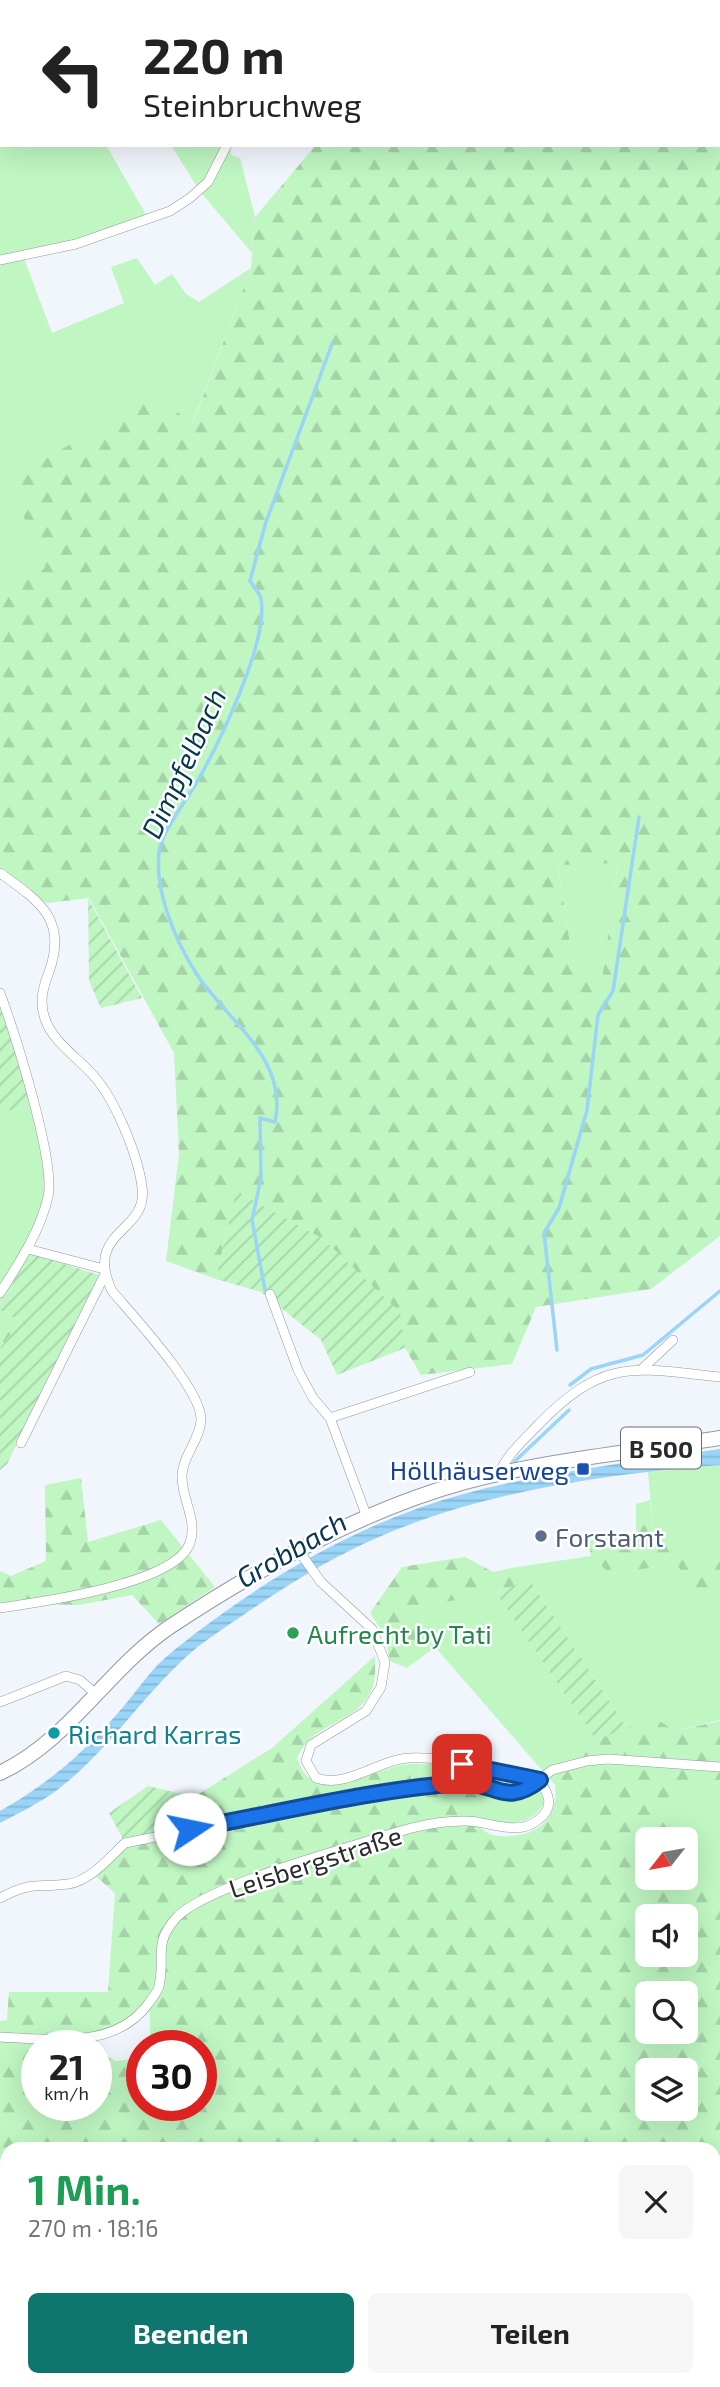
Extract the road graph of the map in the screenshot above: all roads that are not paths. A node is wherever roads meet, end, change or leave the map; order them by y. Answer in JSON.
{"nodes":[{"id":1,"x":226,"y":147,"type":"edge"},
{"id":2,"x":0,"y":260,"type":"edge"},
{"id":3,"x":0,"y":873,"type":"edge"},
{"id":4,"x":0,"y":993,"type":"edge"},
{"id":5,"x":28,"y":1249,"type":"junction"},
{"id":6,"x":104,"y":1272,"type":"junction"},
{"id":7,"x":0,"y":1293,"type":"edge"},
{"id":8,"x":270,"y":1294,"type":"dead end"},
{"id":9,"x":673,"y":1340,"type":"dead end"},
{"id":10,"x":642,"y":1369,"type":"junction"},
{"id":11,"x":470,"y":1372,"type":"dead end"},
{"id":12,"x":720,"y":1377,"type":"edge"},
{"id":13,"x":330,"y":1418,"type":"junction"},
{"id":14,"x":720,"y":1438,"type":"edge"},
{"id":15,"x":21,"y":1443,"type":"dead end"},
{"id":16,"x":499,"y":1474,"type":"junction"},
{"id":17,"x":367,"y":1517,"type":"junction"},
{"id":18,"x":302,"y":1555,"type":"junction"},
{"id":19,"x":0,"y":1608,"type":"edge"},
{"id":20,"x":97,"y":1695,"type":"junction"},
{"id":21,"x":0,"y":1702,"type":"edge"},
{"id":22,"x":720,"y":1767,"type":"edge"},
{"id":23,"x":0,"y":1773,"type":"edge"},
{"id":24,"x":540,"y":1780,"type":"junction"},
{"id":25,"x":0,"y":1898,"type":"edge"},
{"id":26,"x":0,"y":2036,"type":"edge"}],
"edges":[{"from":1,"to":2,"type":"street"},
{"from":3,"to":6,"type":"street"},
{"from":4,"to":5,"type":"street"},
{"from":5,"to":6,"type":"street"},
{"from":5,"to":7,"type":"street"},
{"from":6,"to":15,"type":"street"},
{"from":6,"to":19,"type":"street"},
{"from":8,"to":13,"type":"street"},
{"from":9,"to":10,"type":"street"},
{"from":10,"to":12,"type":"street"},
{"from":10,"to":16,"type":"street"},
{"from":11,"to":13,"type":"street"},
{"from":13,"to":17,"type":"street"},
{"from":14,"to":16,"type":"main road","number":"B 500"},
{"from":16,"to":17,"type":"main road","number":"B 500"},
{"from":17,"to":18,"type":"main road","number":"B 500"},
{"from":18,"to":20,"type":"main road","number":"B 500"},
{"from":18,"to":24,"type":"street"},
{"from":20,"to":21,"type":"street"},
{"from":20,"to":23,"type":"main road","number":"B 500"},
{"from":22,"to":24,"type":"street"},
{"from":24,"to":25,"type":"street"},
{"from":24,"to":26,"type":"street","name":"Leisbergstraße"}]}
